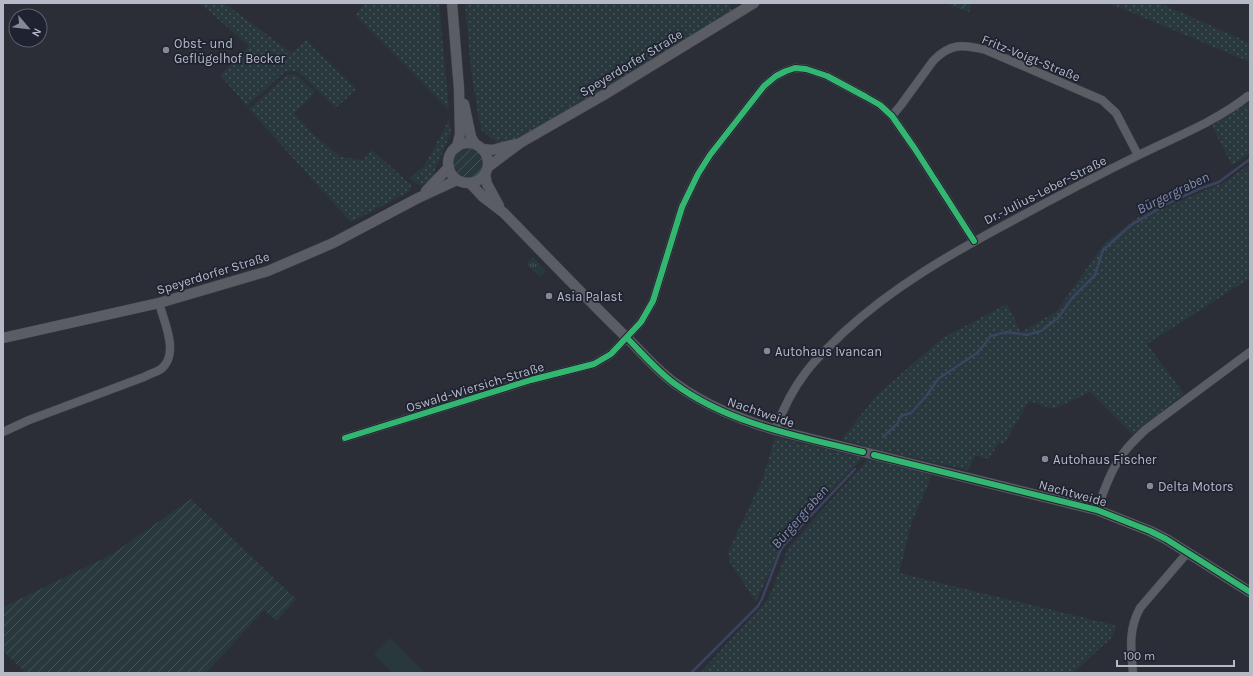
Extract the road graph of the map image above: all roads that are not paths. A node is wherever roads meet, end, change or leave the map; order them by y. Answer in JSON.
{"nodes":[{"id":1,"x":452,"y":3,"type":"edge"},
{"id":2,"x":754,"y":3,"type":"edge"},
{"id":3,"x":459,"y":89,"type":"junction"},
{"id":4,"x":1248,"y":96,"type":"dead end"},
{"id":5,"x":892,"y":116,"type":"junction"},
{"id":6,"x":520,"y":143,"type":"junction"},
{"id":7,"x":479,"y":146,"type":"junction"},
{"id":8,"x":457,"y":147,"type":"junction"},
{"id":9,"x":1138,"y":155,"type":"junction"},
{"id":10,"x":449,"y":167,"type":"junction"},
{"id":11,"x":486,"y":170,"type":"junction"},
{"id":12,"x":457,"y":180,"type":"junction"},
{"id":13,"x":470,"y":183,"type":"junction"},
{"id":14,"x":418,"y":198,"type":"junction"},
{"id":15,"x":504,"y":213,"type":"junction"},
{"id":16,"x":974,"y":241,"type":"junction"},
{"id":17,"x":159,"y":303,"type":"junction"},
{"id":18,"x":3,"y":338,"type":"edge"},
{"id":19,"x":627,"y":338,"type":"junction"},
{"id":20,"x":1250,"y":352,"type":"edge"},
{"id":21,"x":775,"y":430,"type":"junction"},
{"id":22,"x":3,"y":432,"type":"edge"},
{"id":23,"x":345,"y":438,"type":"dead end"},
{"id":24,"x":1097,"y":510,"type":"junction"},
{"id":25,"x":1188,"y":552,"type":"junction"},
{"id":26,"x":1250,"y":592,"type":"edge"},
{"id":27,"x":1133,"y":673,"type":"edge"}],
"edges":[{"from":1,"to":3,"type":"street"},
{"from":2,"to":6,"type":"street","name":"Speyerdorfer Straße"},
{"from":3,"to":7,"type":"street"},
{"from":3,"to":8,"type":"street"},
{"from":4,"to":9,"type":"street","name":"Dr.-Julius-Leber-Straße"},
{"from":5,"to":9,"type":"street","name":"Fritz-Voigt-Straße"},
{"from":5,"to":16,"type":"street","name":"Oswald-Wiersich-Straße"},
{"from":5,"to":19,"type":"street","name":"Oswald-Wiersich-Straße"},
{"from":6,"to":7,"type":"street","name":"Speyerdorfer Straße"},
{"from":6,"to":11,"type":"street","name":"Speyerdorfer Straße"},
{"from":7,"to":8,"type":"street"},
{"from":7,"to":11,"type":"street"},
{"from":8,"to":10,"type":"street"},
{"from":9,"to":16,"type":"street","name":"Dr.-Julius-Leber-Straße"},
{"from":10,"to":12,"type":"street"},
{"from":10,"to":14,"type":"street","name":"Speyerdorfer Straße"},
{"from":11,"to":13,"type":"street"},
{"from":11,"to":15,"type":"street","name":"Nachtweide"},
{"from":12,"to":13,"type":"street"},
{"from":12,"to":14,"type":"street","name":"Speyerdorfer Straße"},
{"from":13,"to":15,"type":"street","name":"Nachtweide"},
{"from":14,"to":17,"type":"street","name":"Speyerdorfer Straße"},
{"from":15,"to":19,"type":"street","name":"Nachtweide"},
{"from":16,"to":21,"type":"street","name":"Dr.-Julius-Leber-Straße"},
{"from":17,"to":18,"type":"street","name":"Speyerdorfer Straße"},
{"from":17,"to":22,"type":"street"},
{"from":19,"to":21,"type":"street","name":"Nachtweide"},
{"from":19,"to":23,"type":"street","name":"Oswald-Wiersich-Straße"},
{"from":20,"to":24,"type":"street","name":"Nachtweide"},
{"from":21,"to":24,"type":"street","name":"Nachtweide"},
{"from":24,"to":25,"type":"street","name":"Nachtweide"},
{"from":25,"to":26,"type":"street","name":"Nachtweide"},
{"from":25,"to":27,"type":"street"}]}
